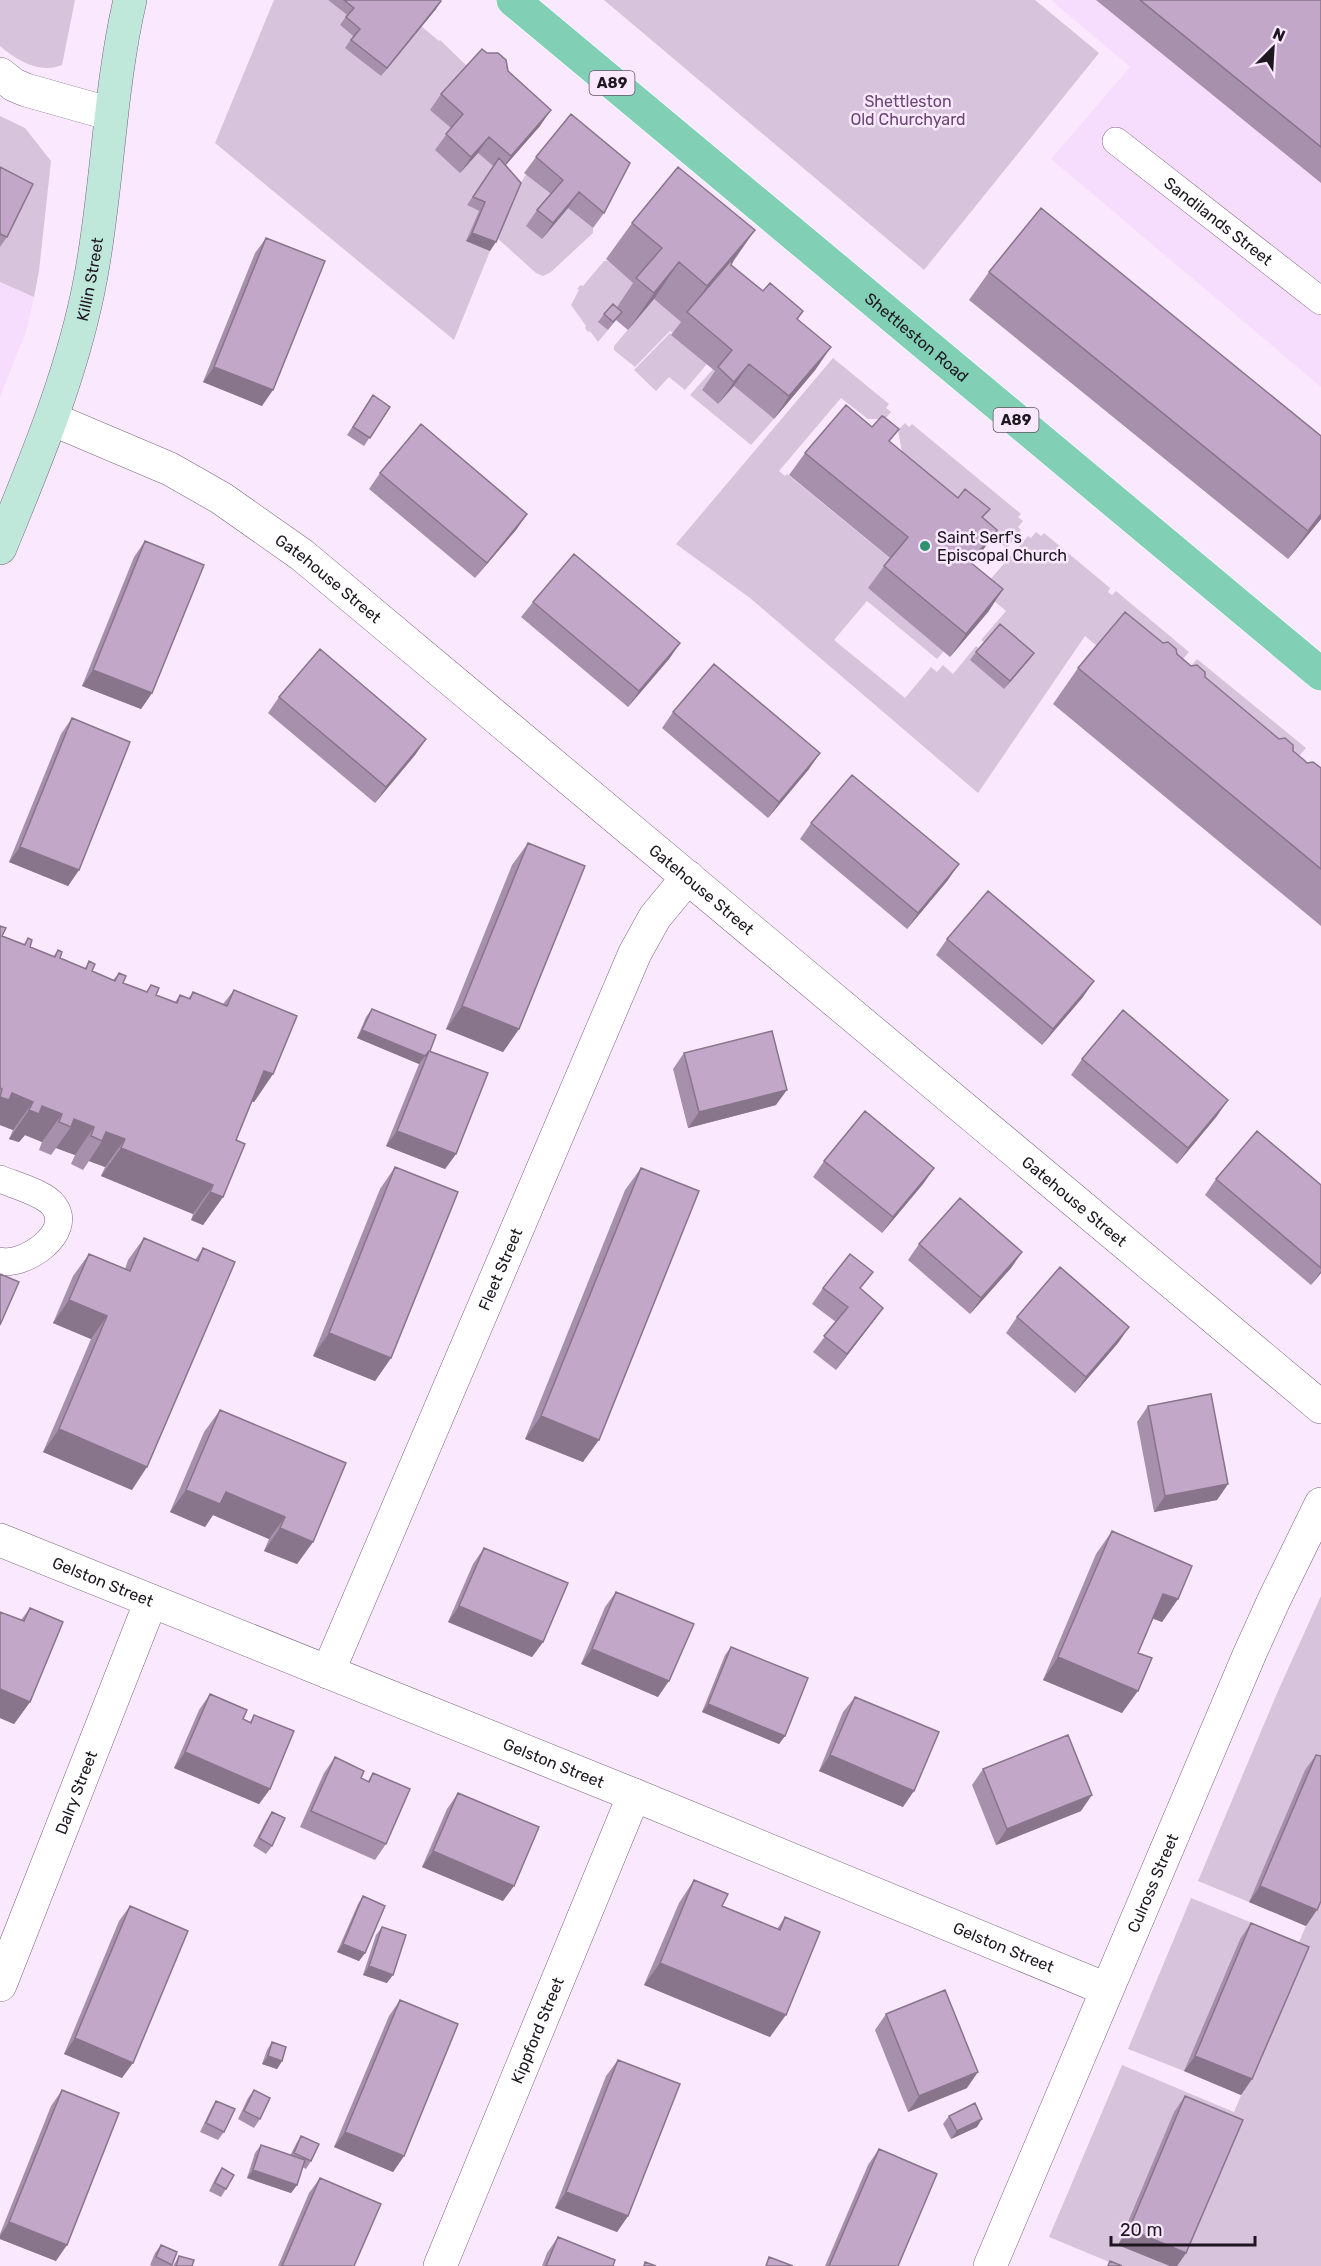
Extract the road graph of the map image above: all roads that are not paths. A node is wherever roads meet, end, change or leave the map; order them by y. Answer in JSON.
{"nodes":[{"id":1,"x":130,"y":0,"type":"edge"},
{"id":2,"x":513,"y":0,"type":"edge"},
{"id":3,"x":0,"y":74,"type":"edge"},
{"id":4,"x":111,"y":114,"type":"junction"},
{"id":5,"x":1116,"y":141,"type":"dead end"},
{"id":6,"x":1321,"y":301,"type":"edge"},
{"id":7,"x":52,"y":419,"type":"junction"},
{"id":8,"x":0,"y":548,"type":"edge"},
{"id":9,"x":1321,"y":674,"type":"edge"},
{"id":10,"x":688,"y":877,"type":"junction"},
{"id":11,"x":0,"y":1179,"type":"edge"},
{"id":12,"x":0,"y":1261,"type":"edge"},
{"id":13,"x":1321,"y":1407,"type":"edge"},
{"id":14,"x":1321,"y":1504,"type":"edge"},
{"id":15,"x":0,"y":1540,"type":"edge"},
{"id":16,"x":152,"y":1600,"type":"junction"},
{"id":17,"x":328,"y":1672,"type":"junction"},
{"id":18,"x":634,"y":1795,"type":"junction"},
{"id":19,"x":0,"y":1985,"type":"edge"},
{"id":20,"x":1107,"y":1989,"type":"junction"},
{"id":21,"x":440,"y":2266,"type":"edge"},
{"id":22,"x":990,"y":2266,"type":"edge"}],
"edges":[{"from":1,"to":4,"type":"main road","name":"Killin Street"},
{"from":2,"to":9,"type":"main road","name":"Shettleston Road","number":"A89"},
{"from":3,"to":4,"type":"street"},
{"from":4,"to":7,"type":"main road","name":"Killin Street"},
{"from":5,"to":6,"type":"lane","name":"Sandilands Street"},
{"from":7,"to":8,"type":"main road","name":"Killin Street"},
{"from":7,"to":10,"type":"street","name":"Gatehouse Street"},
{"from":10,"to":13,"type":"street","name":"Gatehouse Street"},
{"from":10,"to":17,"type":"street","name":"Fleet Street"},
{"from":11,"to":12,"type":"lane"},
{"from":14,"to":20,"type":"street","name":"Culross Street"},
{"from":15,"to":16,"type":"street","name":"Gelston Street"},
{"from":16,"to":17,"type":"street","name":"Gelston Street"},
{"from":16,"to":19,"type":"street","name":"Dalry Street"},
{"from":17,"to":18,"type":"street","name":"Gelston Street"},
{"from":18,"to":20,"type":"street","name":"Gelston Street"},
{"from":18,"to":21,"type":"street","name":"Kippford Street"},
{"from":20,"to":22,"type":"street","name":"Culross Street"}]}
